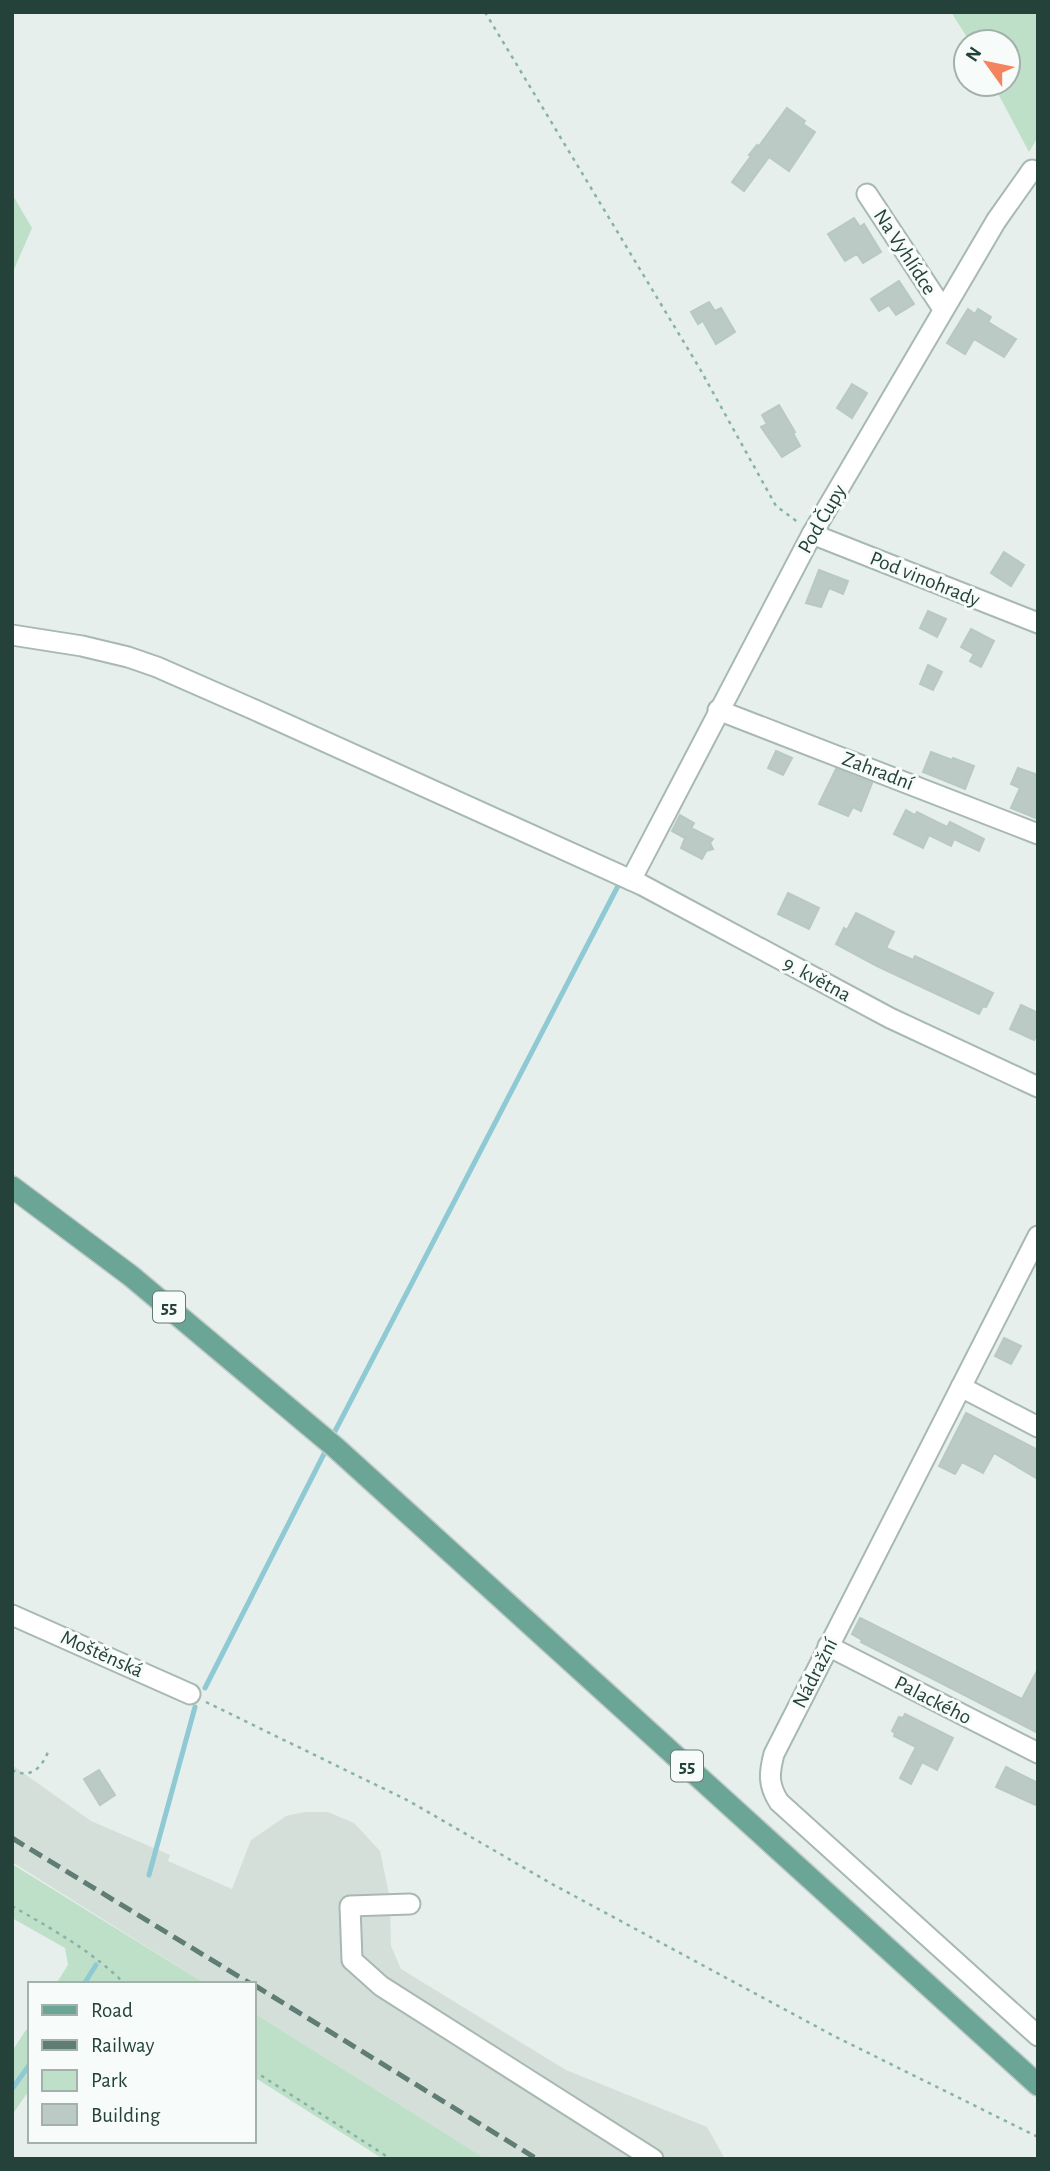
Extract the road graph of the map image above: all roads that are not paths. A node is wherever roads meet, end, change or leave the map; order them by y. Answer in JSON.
{"nodes":[{"id":1,"x":1032,"y":170,"type":"dead end"},
{"id":2,"x":867,"y":194,"type":"dead end"},
{"id":3,"x":943,"y":309,"type":"junction"},
{"id":4,"x":812,"y":534,"type":"junction"},
{"id":5,"x":1038,"y":623,"type":"edge"},
{"id":6,"x":12,"y":635,"type":"edge"},
{"id":7,"x":718,"y":710,"type":"junction"},
{"id":8,"x":1038,"y":834,"type":"edge"},
{"id":9,"x":631,"y":880,"type":"junction"},
{"id":10,"x":1038,"y":1087,"type":"edge"},
{"id":11,"x":12,"y":1187,"type":"edge"},
{"id":12,"x":1038,"y":1236,"type":"edge"},
{"id":13,"x":961,"y":1387,"type":"junction"},
{"id":14,"x":1038,"y":1427,"type":"edge"},
{"id":15,"x":12,"y":1615,"type":"edge"},
{"id":16,"x":828,"y":1646,"type":"junction"},
{"id":17,"x":190,"y":1694,"type":"road end"},
{"id":18,"x":1038,"y":1753,"type":"edge"},
{"id":19,"x":410,"y":1904,"type":"dead end"},
{"id":20,"x":1038,"y":2036,"type":"edge"},
{"id":21,"x":1038,"y":2085,"type":"edge"},
{"id":22,"x":653,"y":2159,"type":"edge"}],
"edges":[{"from":1,"to":3,"type":"street","name":"Pod Čupy"},
{"from":2,"to":3,"type":"street","name":"Na Vyhlídce"},
{"from":3,"to":4,"type":"street","name":"Pod Čupy"},
{"from":4,"to":5,"type":"street","name":"Pod vinohrady"},
{"from":4,"to":7,"type":"street","name":"Pod Čupy"},
{"from":6,"to":9,"type":"street","name":"9. května"},
{"from":7,"to":8,"type":"street","name":"Zahradní"},
{"from":7,"to":9,"type":"street","name":"Pod Čupy"},
{"from":9,"to":10,"type":"street","name":"9. května"},
{"from":11,"to":21,"type":"main road","number":"55"},
{"from":12,"to":13,"type":"street","name":"Nádražní"},
{"from":13,"to":14,"type":"street"},
{"from":13,"to":16,"type":"street","name":"Nádražní"},
{"from":15,"to":17,"type":"street","name":"Moštěnská"},
{"from":16,"to":18,"type":"street","name":"Palackého"},
{"from":16,"to":20,"type":"street","name":"Nádražní"},
{"from":19,"to":22,"type":"street"}]}
